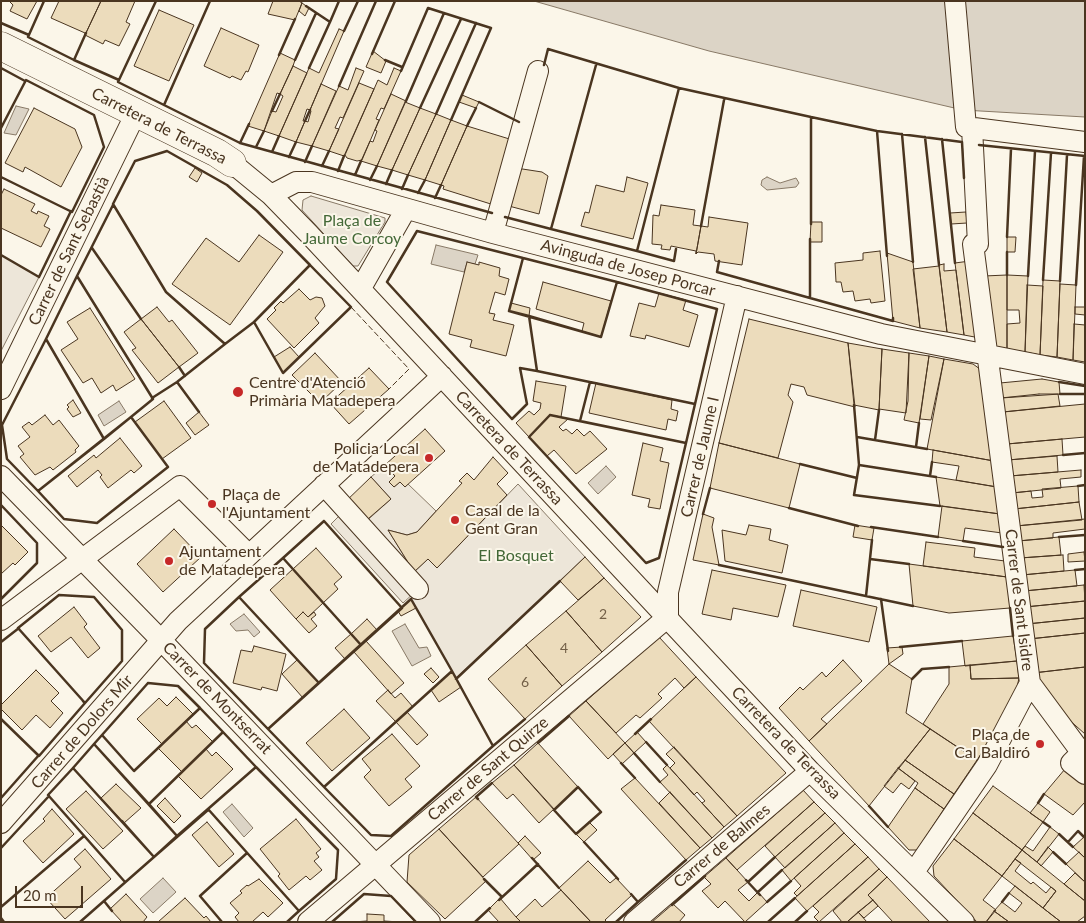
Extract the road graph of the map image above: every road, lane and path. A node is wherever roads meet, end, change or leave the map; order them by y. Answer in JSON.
{"nodes":[{"id":1,"x":955,"y":1,"type":"edge"},
{"id":2,"x":1,"y":46,"type":"edge"},
{"id":3,"x":538,"y":71,"type":"dead end"},
{"id":4,"x":136,"y":113,"type":"junction"},
{"id":5,"x":969,"y":127,"type":"junction"},
{"id":6,"x":1085,"y":142,"type":"edge"},
{"id":7,"x":232,"y":163,"type":"joint"},
{"id":8,"x":271,"y":195,"type":"junction"},
{"id":9,"x":406,"y":209,"type":"junction"},
{"id":10,"x":493,"y":233,"type":"junction"},
{"id":11,"x":361,"y":288,"type":"junction"},
{"id":12,"x":737,"y":296,"type":"junction"},
{"id":13,"x":988,"y":356,"type":"junction"},
{"id":14,"x":1085,"y":374,"type":"edge"},
{"id":15,"x":442,"y":376,"type":"junction"},
{"id":16,"x":1,"y":389,"type":"edge"},
{"id":17,"x":1,"y":476,"type":"edge"},
{"id":18,"x":324,"y":485,"type":"junction"},
{"id":19,"x":248,"y":554,"type":"junction"},
{"id":20,"x":82,"y":558,"type":"junction"},
{"id":21,"x":418,"y":589,"type":"dead end"},
{"id":22,"x":668,"y":617,"type":"junction"},
{"id":23,"x":1,"y":620,"type":"edge"},
{"id":24,"x":161,"y":640,"type":"junction"},
{"id":25,"x":1030,"y":683,"type":"junction"},
{"id":26,"x":1080,"y":759,"type":"edge"},
{"id":27,"x":810,"y":771,"type":"junction"},
{"id":28,"x":1,"y":823,"type":"edge"},
{"id":29,"x":374,"y":864,"type":"junction"},
{"id":30,"x":914,"y":872,"type":"junction"},
{"id":31,"x":308,"y":922,"type":"edge"},
{"id":32,"x":430,"y":922,"type":"edge"},
{"id":33,"x":634,"y":922,"type":"edge"},
{"id":34,"x":964,"y":922,"type":"edge"}],
"edges":[{"from":1,"to":5,"type":"street"},
{"from":2,"to":4,"type":"street","name":"Carretera de Terrassa"},
{"from":3,"to":10,"type":"street"},
{"from":4,"to":7,"type":"street","name":"Carretera de Terrassa"},
{"from":4,"to":16,"type":"street","name":"Carrer de Sant Sebastià"},
{"from":5,"to":6,"type":"street"},
{"from":5,"to":13,"type":"street","name":"Carrer de Sant Isidre"},
{"from":7,"to":8,"type":"street","name":"Carretera de Terrassa"},
{"from":8,"to":9,"type":"street","name":"Avinguda de Josep Porcar"},
{"from":8,"to":11,"type":"street","name":"Carretera de Terrassa"},
{"from":9,"to":10,"type":"street","name":"Avinguda de Josep Porcar"},
{"from":9,"to":11,"type":"street"},
{"from":10,"to":12,"type":"street","name":"Avinguda de Josep Porcar"},
{"from":11,"to":15,"type":"street","name":"Carretera de Terrassa"},
{"from":12,"to":13,"type":"street","name":"Avinguda de Josep Porcar"},
{"from":12,"to":22,"type":"street","name":"Carrer de Jaume I"},
{"from":13,"to":14,"type":"street","name":"Avinguda de Josep Porcar"},
{"from":13,"to":25,"type":"street","name":"Carrer de Sant Isidre"},
{"from":15,"to":18,"type":"street","name":"Carrer de Dolors Mir"},
{"from":15,"to":22,"type":"street","name":"Carretera de Terrassa"},
{"from":17,"to":20,"type":"street","name":"Carrer de Montserrat"},
{"from":18,"to":19,"type":"street","name":"Carrer de Dolors Mir"},
{"from":18,"to":21,"type":"street"},
{"from":19,"to":20,"type":"street"},
{"from":19,"to":24,"type":"street","name":"Carrer de Dolors Mir"},
{"from":20,"to":23,"type":"street"},
{"from":20,"to":24,"type":"street","name":"Carrer de Montserrat"},
{"from":22,"to":27,"type":"street","name":"Carretera de Terrassa"},
{"from":22,"to":29,"type":"street","name":"Carrer de Sant Quirze"},
{"from":24,"to":28,"type":"street","name":"Carrer de Dolors Mir"},
{"from":24,"to":29,"type":"street","name":"Carrer de Montserrat"},
{"from":25,"to":26,"type":"street"},
{"from":25,"to":30,"type":"street","name":"Carrer de Sant Isidre"},
{"from":27,"to":30,"type":"street","name":"Carretera de Terrassa"},
{"from":27,"to":33,"type":"street","name":"Carrer de Balmes"},
{"from":29,"to":31,"type":"street","name":"Carrer de Sant Quirze"},
{"from":29,"to":32,"type":"street","name":"Carrer de Montserrat"},
{"from":30,"to":34,"type":"street","name":"Carretera de Terrassa"}]}
